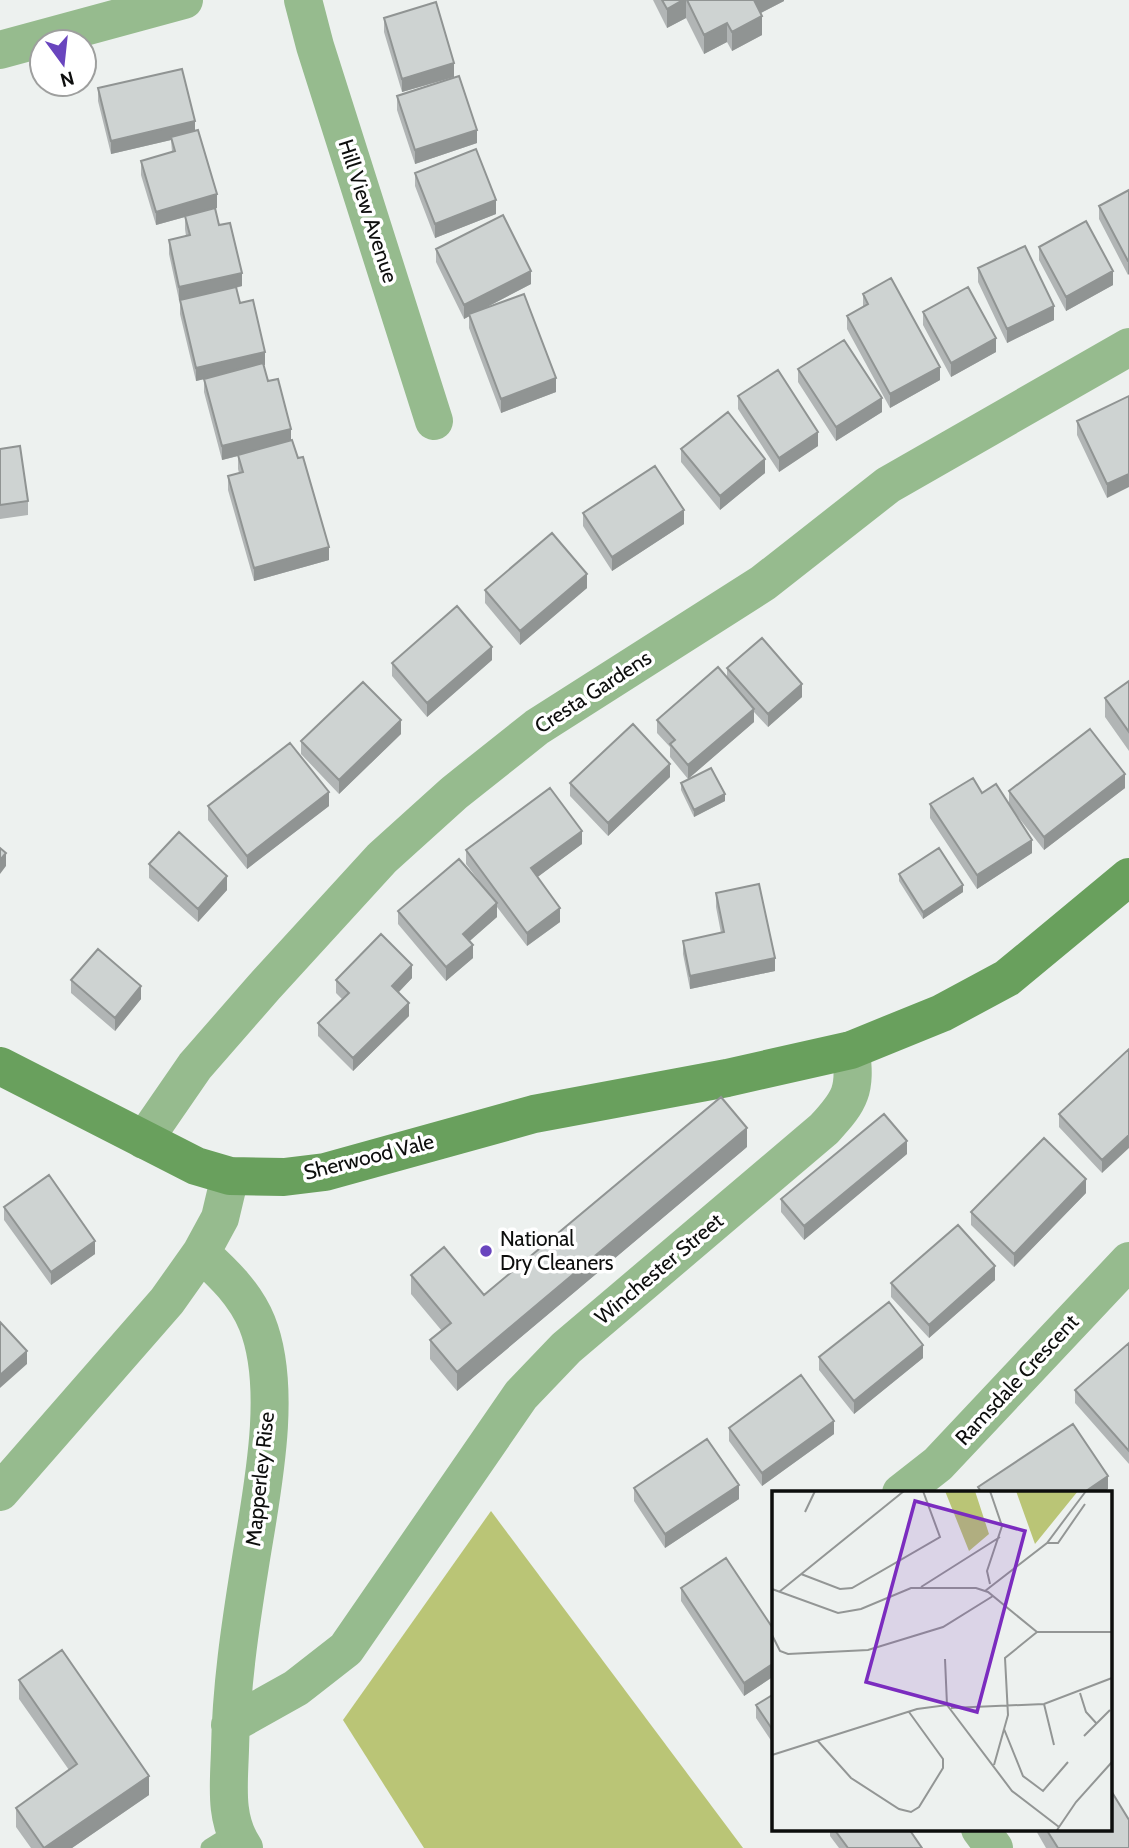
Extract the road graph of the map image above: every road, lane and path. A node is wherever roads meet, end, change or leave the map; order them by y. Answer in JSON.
{"nodes":[{"id":1,"x":184,"y":0,"type":"edge"},
{"id":2,"x":303,"y":0,"type":"edge"},
{"id":3,"x":0,"y":50,"type":"edge"},
{"id":4,"x":1129,"y":347,"type":"edge"},
{"id":5,"x":434,"y":421,"type":"dead end"},
{"id":6,"x":1129,"y":877,"type":"edge"},
{"id":7,"x":851,"y":1050,"type":"junction"},
{"id":8,"x":0,"y":1066,"type":"edge"},
{"id":9,"x":144,"y":1140,"type":"junction"},
{"id":10,"x":230,"y":1177,"type":"junction"},
{"id":11,"x":201,"y":1253,"type":"junction"},
{"id":12,"x":1129,"y":1261,"type":"edge"},
{"id":13,"x":904,"y":1491,"type":"edge"},
{"id":14,"x":0,"y":1492,"type":"edge"},
{"id":15,"x":230,"y":1725,"type":"junction"},
{"id":16,"x":981,"y":1830,"type":"edge"},
{"id":17,"x":229,"y":1843,"type":"edge"},
{"id":18,"x":994,"y":1848,"type":"edge"}],
"edges":[{"from":1,"to":3,"type":"street"},
{"from":2,"to":5,"type":"street","name":"Hill View Avenue"},
{"from":4,"to":9,"type":"street","name":"Cresta Gardens"},
{"from":6,"to":7,"type":"street"},
{"from":7,"to":10,"type":"street","name":"Sherwood Vale"},
{"from":7,"to":15,"type":"street","name":"Winchester Street"},
{"from":8,"to":9,"type":"street"},
{"from":9,"to":10,"type":"street"},
{"from":10,"to":11,"type":"street"},
{"from":11,"to":14,"type":"street"},
{"from":11,"to":15,"type":"street","name":"Mapperley Rise"},
{"from":12,"to":13,"type":"street","name":"Ramsdale Crescent"},
{"from":15,"to":17,"type":"street","name":"Mapperley Rise"},
{"from":16,"to":18,"type":"street"}]}
